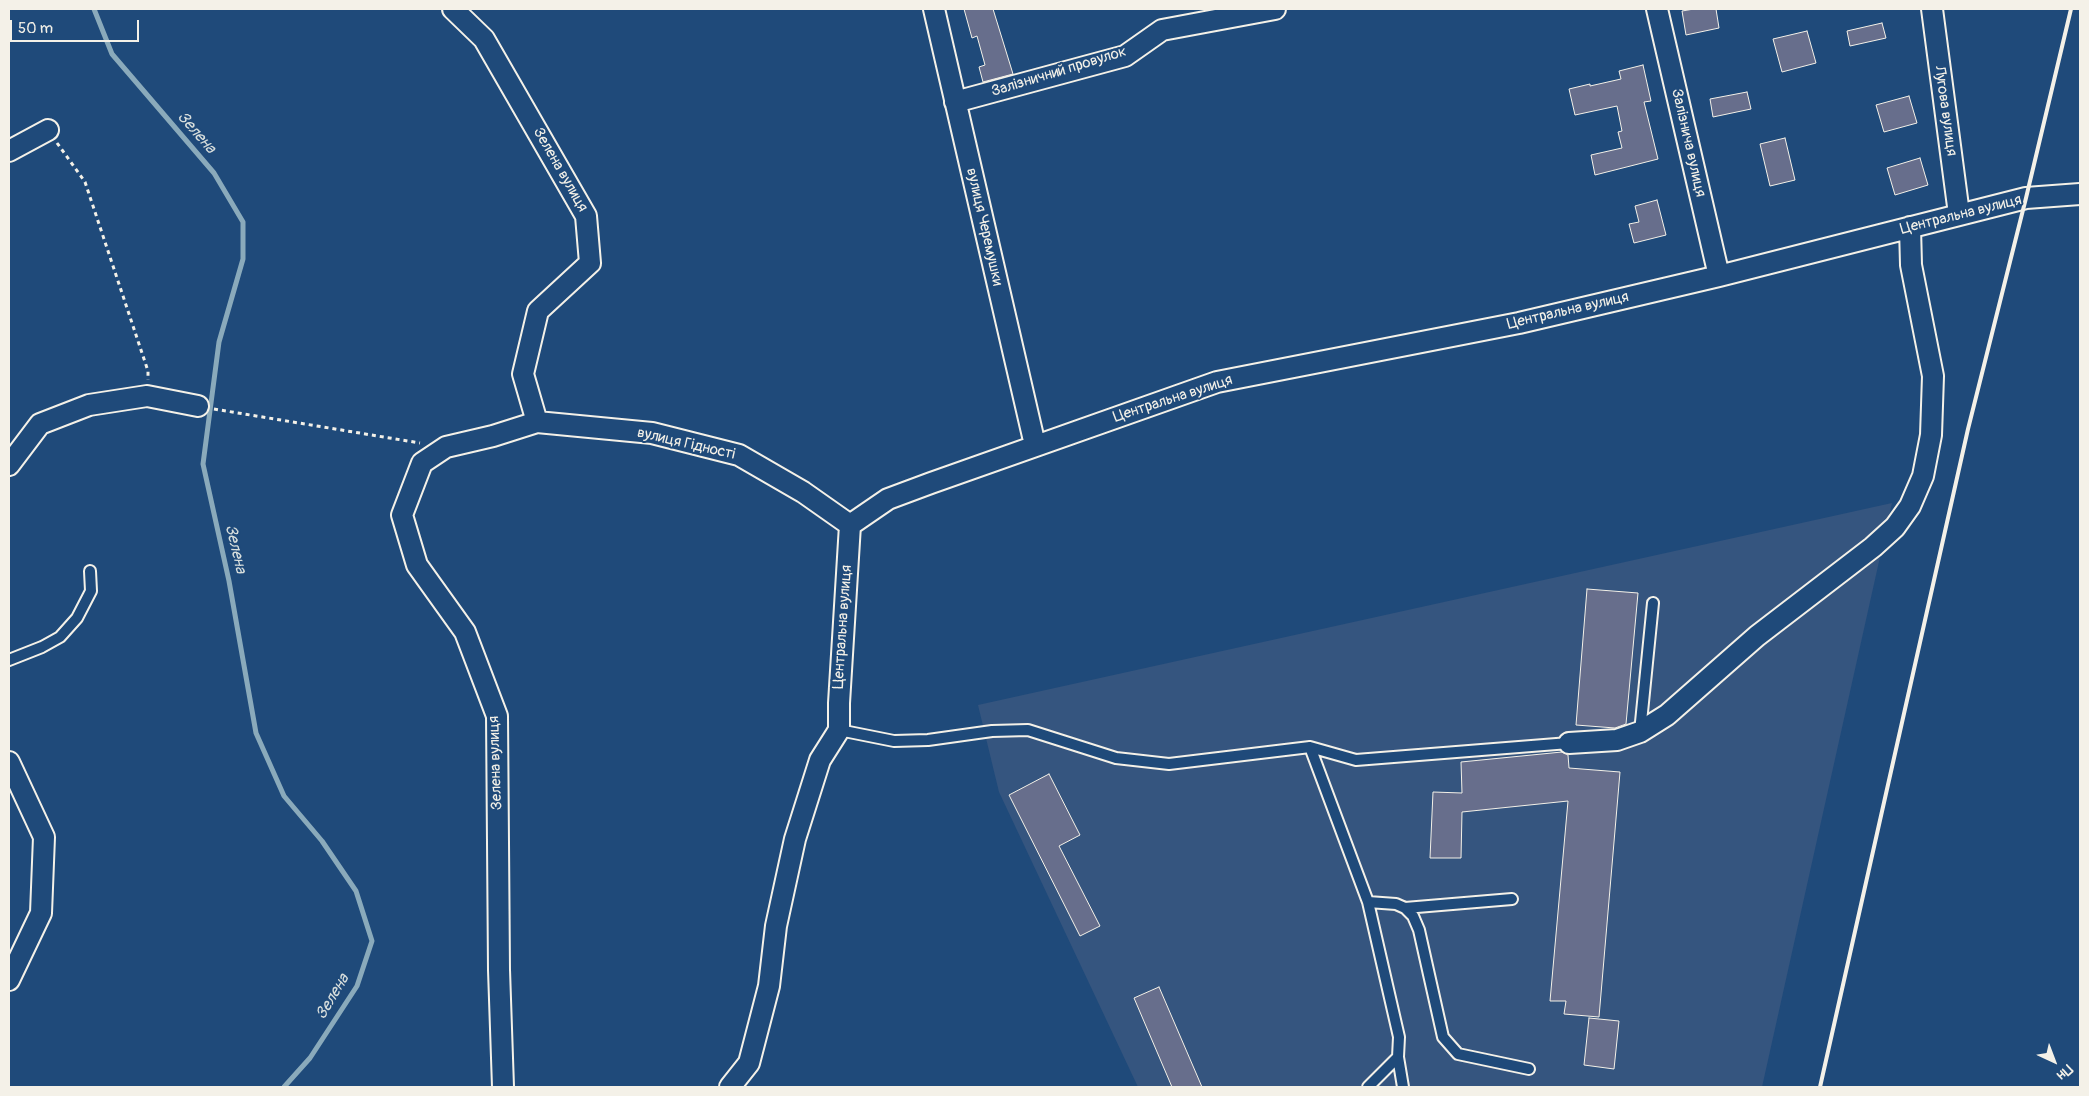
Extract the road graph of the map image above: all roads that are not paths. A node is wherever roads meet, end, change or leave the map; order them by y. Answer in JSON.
{"nodes":[{"id":1,"x":454,"y":9,"type":"edge"},
{"id":2,"x":934,"y":9,"type":"edge"},
{"id":3,"x":1275,"y":9,"type":"edge"},
{"id":4,"x":1657,"y":9,"type":"edge"},
{"id":5,"x":1932,"y":9,"type":"edge"},
{"id":6,"x":956,"y":102,"type":"junction"},
{"id":7,"x":48,"y":130,"type":"road end"},
{"id":8,"x":9,"y":151,"type":"edge"},
{"id":9,"x":2080,"y":194,"type":"edge"},
{"id":10,"x":1959,"y":214,"type":"junction"},
{"id":11,"x":1910,"y":227,"type":"junction"},
{"id":12,"x":1719,"y":276,"type":"junction"},
{"id":13,"x":198,"y":406,"type":"dead end"},
{"id":14,"x":537,"y":422,"type":"junction"},
{"id":15,"x":1035,"y":444,"type":"junction"},
{"id":16,"x":446,"y":447,"type":"joint"},
{"id":17,"x":9,"y":465,"type":"edge"},
{"id":18,"x":850,"y":525,"type":"junction"},
{"id":19,"x":90,"y":571,"type":"dead end"},
{"id":20,"x":1652,"y":603,"type":"dead end"},
{"id":21,"x":9,"y":660,"type":"edge"},
{"id":22,"x":839,"y":730,"type":"junction"},
{"id":23,"x":1640,"y":732,"type":"junction"},
{"id":24,"x":1568,"y":743,"type":"joint"},
{"id":25,"x":1310,"y":747,"type":"junction"},
{"id":26,"x":9,"y":762,"type":"edge"},
{"id":27,"x":1512,"y":899,"type":"dead end"},
{"id":28,"x":1368,"y":902,"type":"junction"},
{"id":29,"x":1405,"y":908,"type":"junction"},
{"id":30,"x":9,"y":980,"type":"edge"},
{"id":31,"x":1398,"y":1058,"type":"junction"},
{"id":32,"x":1529,"y":1069,"type":"dead end"},
{"id":33,"x":503,"y":1087,"type":"edge"},
{"id":34,"x":730,"y":1087,"type":"edge"},
{"id":35,"x":1368,"y":1087,"type":"edge"},
{"id":36,"x":1403,"y":1087,"type":"edge"}],
"edges":[{"from":1,"to":14,"type":"street","name":"Зелена вулиця"},
{"from":2,"to":6,"type":"street","name":"вулиця Черемушки"},
{"from":3,"to":6,"type":"street","name":"Залізничний провулок"},
{"from":4,"to":12,"type":"street","name":"Залізнича вулиця"},
{"from":5,"to":10,"type":"street","name":"Лугова вулиця"},
{"from":6,"to":15,"type":"street","name":"вулиця Черемушки"},
{"from":7,"to":8,"type":"street"},
{"from":9,"to":10,"type":"street","name":"Центральна вулиця"},
{"from":10,"to":11,"type":"street","name":"Центральна вулиця"},
{"from":11,"to":12,"type":"street","name":"Центральна вулиця"},
{"from":11,"to":23,"type":"street"},
{"from":12,"to":15,"type":"street","name":"Центральна вулиця"},
{"from":13,"to":17,"type":"street"},
{"from":14,"to":16,"type":"street","name":"вулиця Гідності"},
{"from":14,"to":18,"type":"street","name":"вулиця Гідності"},
{"from":15,"to":18,"type":"street","name":"Центральна вулиця"},
{"from":16,"to":33,"type":"street","name":"Зелена вулиця"},
{"from":18,"to":22,"type":"street","name":"Центральна вулиця"},
{"from":19,"to":21,"type":"lane"},
{"from":20,"to":23,"type":"lane"},
{"from":22,"to":25,"type":"lane"},
{"from":22,"to":34,"type":"street"},
{"from":23,"to":24,"type":"street"},
{"from":24,"to":25,"type":"lane"},
{"from":25,"to":28,"type":"lane"},
{"from":26,"to":30,"type":"street"},
{"from":27,"to":29,"type":"lane"},
{"from":28,"to":29,"type":"lane"},
{"from":28,"to":31,"type":"lane"},
{"from":29,"to":32,"type":"lane"},
{"from":31,"to":35,"type":"lane"},
{"from":31,"to":36,"type":"lane"}]}
